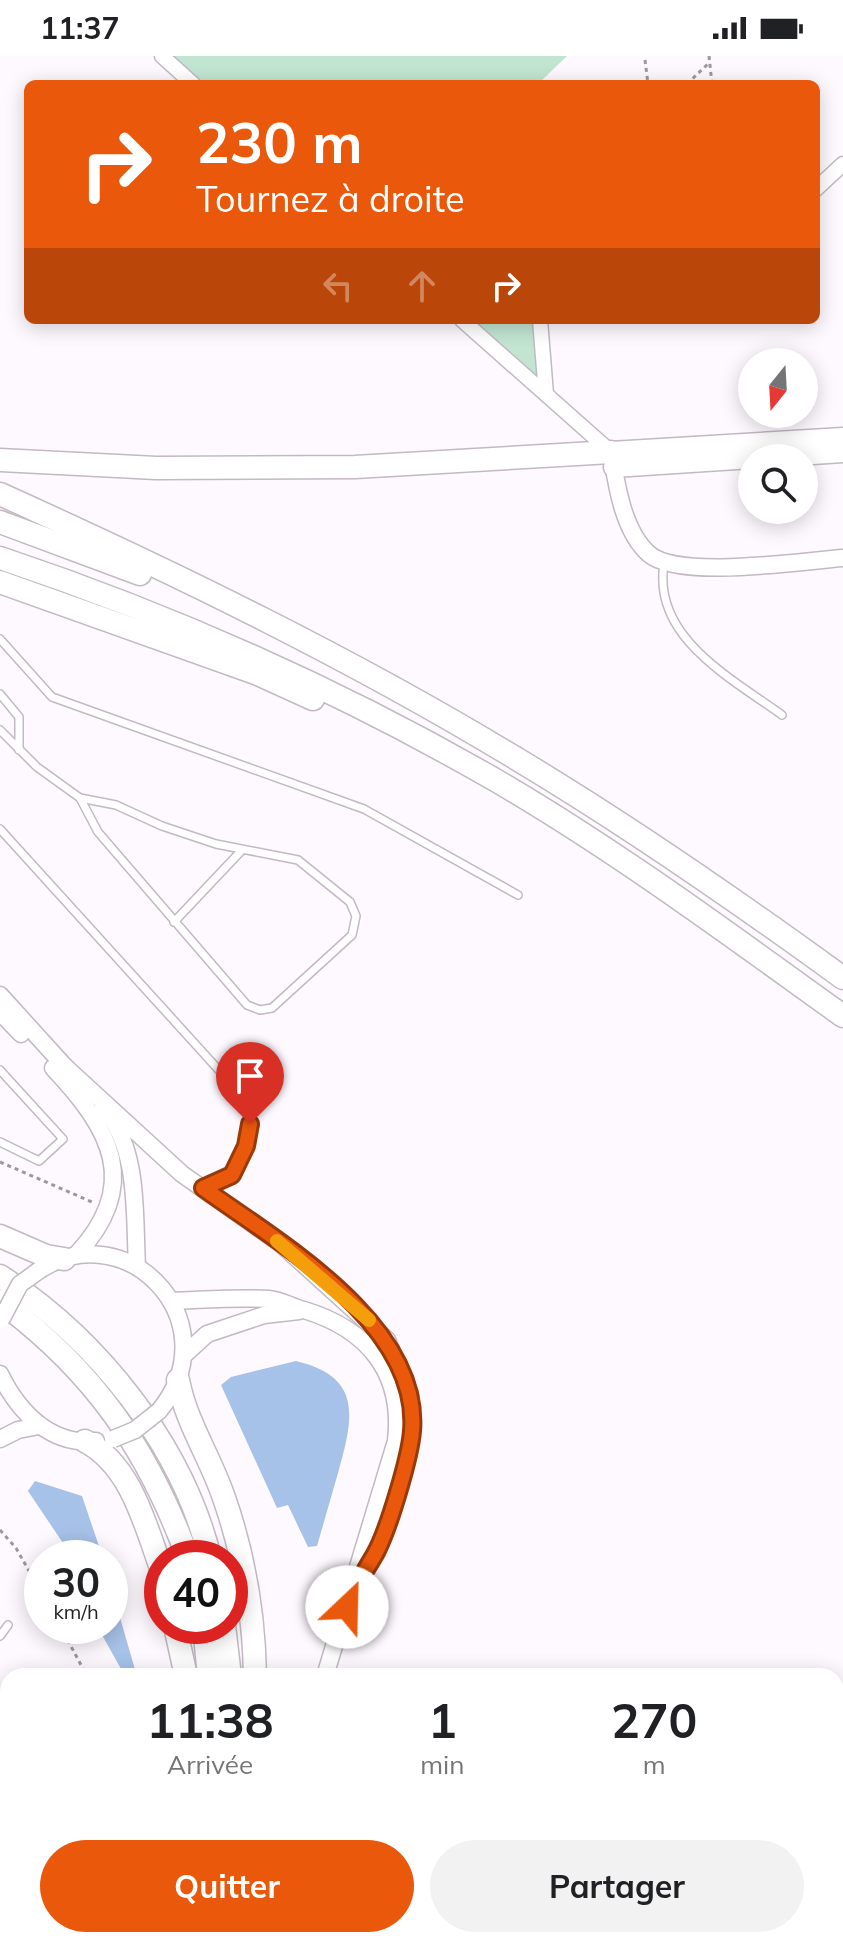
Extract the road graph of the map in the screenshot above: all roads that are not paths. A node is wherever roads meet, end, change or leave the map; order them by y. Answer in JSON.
{"nodes":[{"id":1,"x":162,"y":56,"type":"edge"},
{"id":2,"x":189,"y":80,"type":"edge"},
{"id":3,"x":843,"y":164,"type":"edge"},
{"id":4,"x":820,"y":185,"type":"edge"},
{"id":5,"x":467,"y":324,"type":"edge"},
{"id":6,"x":540,"y":324,"type":"edge"},
{"id":7,"x":546,"y":394,"type":"junction"},
{"id":8,"x":843,"y":438,"type":"edge"},
{"id":9,"x":843,"y":452,"type":"edge"},
{"id":10,"x":818,"y":454,"type":"edge"},
{"id":11,"x":738,"y":458,"type":"edge"},
{"id":12,"x":0,"y":460,"type":"edge"},
{"id":13,"x":613,"y":460,"type":"junction"},
{"id":14,"x":0,"y":494,"type":"edge"},
{"id":15,"x":0,"y":522,"type":"edge"},
{"id":16,"x":0,"y":558,"type":"edge"},
{"id":17,"x":843,"y":558,"type":"edge"},
{"id":18,"x":664,"y":564,"type":"junction"},
{"id":19,"x":0,"y":582,"type":"edge"},
{"id":20,"x":271,"y":626,"type":"junction"},
{"id":21,"x":0,"y":639,"type":"edge"},
{"id":22,"x":0,"y":694,"type":"edge"},
{"id":23,"x":360,"y":706,"type":"junction"},
{"id":24,"x":782,"y":715,"type":"dead end"},
{"id":25,"x":0,"y":730,"type":"edge"},
{"id":26,"x":19,"y":750,"type":"junction"},
{"id":27,"x":80,"y":798,"type":"junction"},
{"id":28,"x":0,"y":829,"type":"edge"},
{"id":29,"x":242,"y":850,"type":"junction"},
{"id":30,"x":518,"y":895,"type":"dead end"},
{"id":31,"x":174,"y":922,"type":"junction"},
{"id":32,"x":843,"y":978,"type":"edge"},
{"id":33,"x":0,"y":995,"type":"edge"},
{"id":34,"x":0,"y":1012,"type":"edge"},
{"id":35,"x":843,"y":1016,"type":"edge"},
{"id":36,"x":62,"y":1064,"type":"junction"},
{"id":37,"x":1,"y":1074,"type":"edge"},
{"id":38,"x":0,"y":1142,"type":"edge"},
{"id":39,"x":203,"y":1188,"type":"junction"},
{"id":40,"x":0,"y":1236,"type":"edge"},
{"id":41,"x":70,"y":1257,"type":"junction"},
{"id":42,"x":137,"y":1266,"type":"junction"},
{"id":43,"x":0,"y":1276,"type":"edge"},
{"id":44,"x":171,"y":1301,"type":"junction"},
{"id":45,"x":303,"y":1310,"type":"junction"},
{"id":46,"x":0,"y":1316,"type":"edge"},
{"id":47,"x":184,"y":1355,"type":"junction"},
{"id":48,"x":0,"y":1374,"type":"edge"},
{"id":49,"x":178,"y":1380,"type":"junction"},
{"id":50,"x":39,"y":1426,"type":"junction"},
{"id":51,"x":0,"y":1439,"type":"edge"},
{"id":52,"x":85,"y":1441,"type":"junction"},
{"id":53,"x":150,"y":1540,"type":"edge"},
{"id":54,"x":181,"y":1540,"type":"edge"},
{"id":55,"x":204,"y":1540,"type":"edge"},
{"id":56,"x":355,"y":1584,"type":"junction"},
{"id":57,"x":8,"y":1625,"type":"dead end"},
{"id":58,"x":0,"y":1636,"type":"edge"},
{"id":59,"x":179,"y":1644,"type":"edge"},
{"id":60,"x":206,"y":1644,"type":"edge"},
{"id":61,"x":226,"y":1644,"type":"edge"},
{"id":62,"x":184,"y":1668,"type":"edge"},
{"id":63,"x":208,"y":1668,"type":"edge"},
{"id":64,"x":229,"y":1668,"type":"edge"},
{"id":65,"x":255,"y":1668,"type":"edge"},
{"id":66,"x":328,"y":1668,"type":"edge"}],
"edges":[{"from":1,"to":2,"type":"street"},
{"from":3,"to":4,"type":"street"},
{"from":5,"to":7,"type":"street"},
{"from":6,"to":7,"type":"street"},
{"from":7,"to":13,"type":"street"},
{"from":8,"to":13,"type":"main road"},
{"from":9,"to":10,"type":"main road"},
{"from":11,"to":13,"type":"main road"},
{"from":12,"to":13,"type":"main road"},
{"from":13,"to":18,"type":"street"},
{"from":14,"to":20,"type":"main road"},
{"from":15,"to":20,"type":"main road"},
{"from":16,"to":23,"type":"main road"},
{"from":17,"to":18,"type":"street"},
{"from":18,"to":24,"type":"lane"},
{"from":19,"to":23,"type":"main road"},
{"from":20,"to":32,"type":"main road"},
{"from":21,"to":30,"type":"lane"},
{"from":22,"to":26,"type":"lane"},
{"from":23,"to":35,"type":"main road"},
{"from":25,"to":26,"type":"lane"},
{"from":26,"to":27,"type":"lane"},
{"from":27,"to":29,"type":"lane"},
{"from":27,"to":31,"type":"lane"},
{"from":28,"to":39,"type":"lane"},
{"from":29,"to":31,"type":"lane"},
{"from":29,"to":31,"type":"lane"},
{"from":33,"to":36,"type":"street"},
{"from":34,"to":41,"type":"street"},
{"from":36,"to":39,"type":"street"},
{"from":36,"to":42,"type":"street"},
{"from":37,"to":38,"type":"lane"},
{"from":39,"to":56,"type":"street"},
{"from":40,"to":41,"type":"main road"},
{"from":41,"to":42,"type":"street"},
{"from":41,"to":46,"type":"street","bridge":true},
{"from":42,"to":44,"type":"street"},
{"from":43,"to":55,"type":"main road"},
{"from":44,"to":45,"type":"street"},
{"from":44,"to":47,"type":"street"},
{"from":45,"to":47,"type":"street"},
{"from":45,"to":56,"type":"street"},
{"from":46,"to":54,"type":"main road"},
{"from":47,"to":49,"type":"street"},
{"from":48,"to":50,"type":"street"},
{"from":49,"to":52,"type":"street","bridge":true},
{"from":49,"to":65,"type":"main road"},
{"from":50,"to":51,"type":"street"},
{"from":50,"to":52,"type":"street"},
{"from":52,"to":53,"type":"main road"},
{"from":56,"to":66,"type":"street"},
{"from":57,"to":58,"type":"lane"},
{"from":59,"to":62,"type":"main road"},
{"from":60,"to":63,"type":"main road"},
{"from":61,"to":64,"type":"main road"}]}
